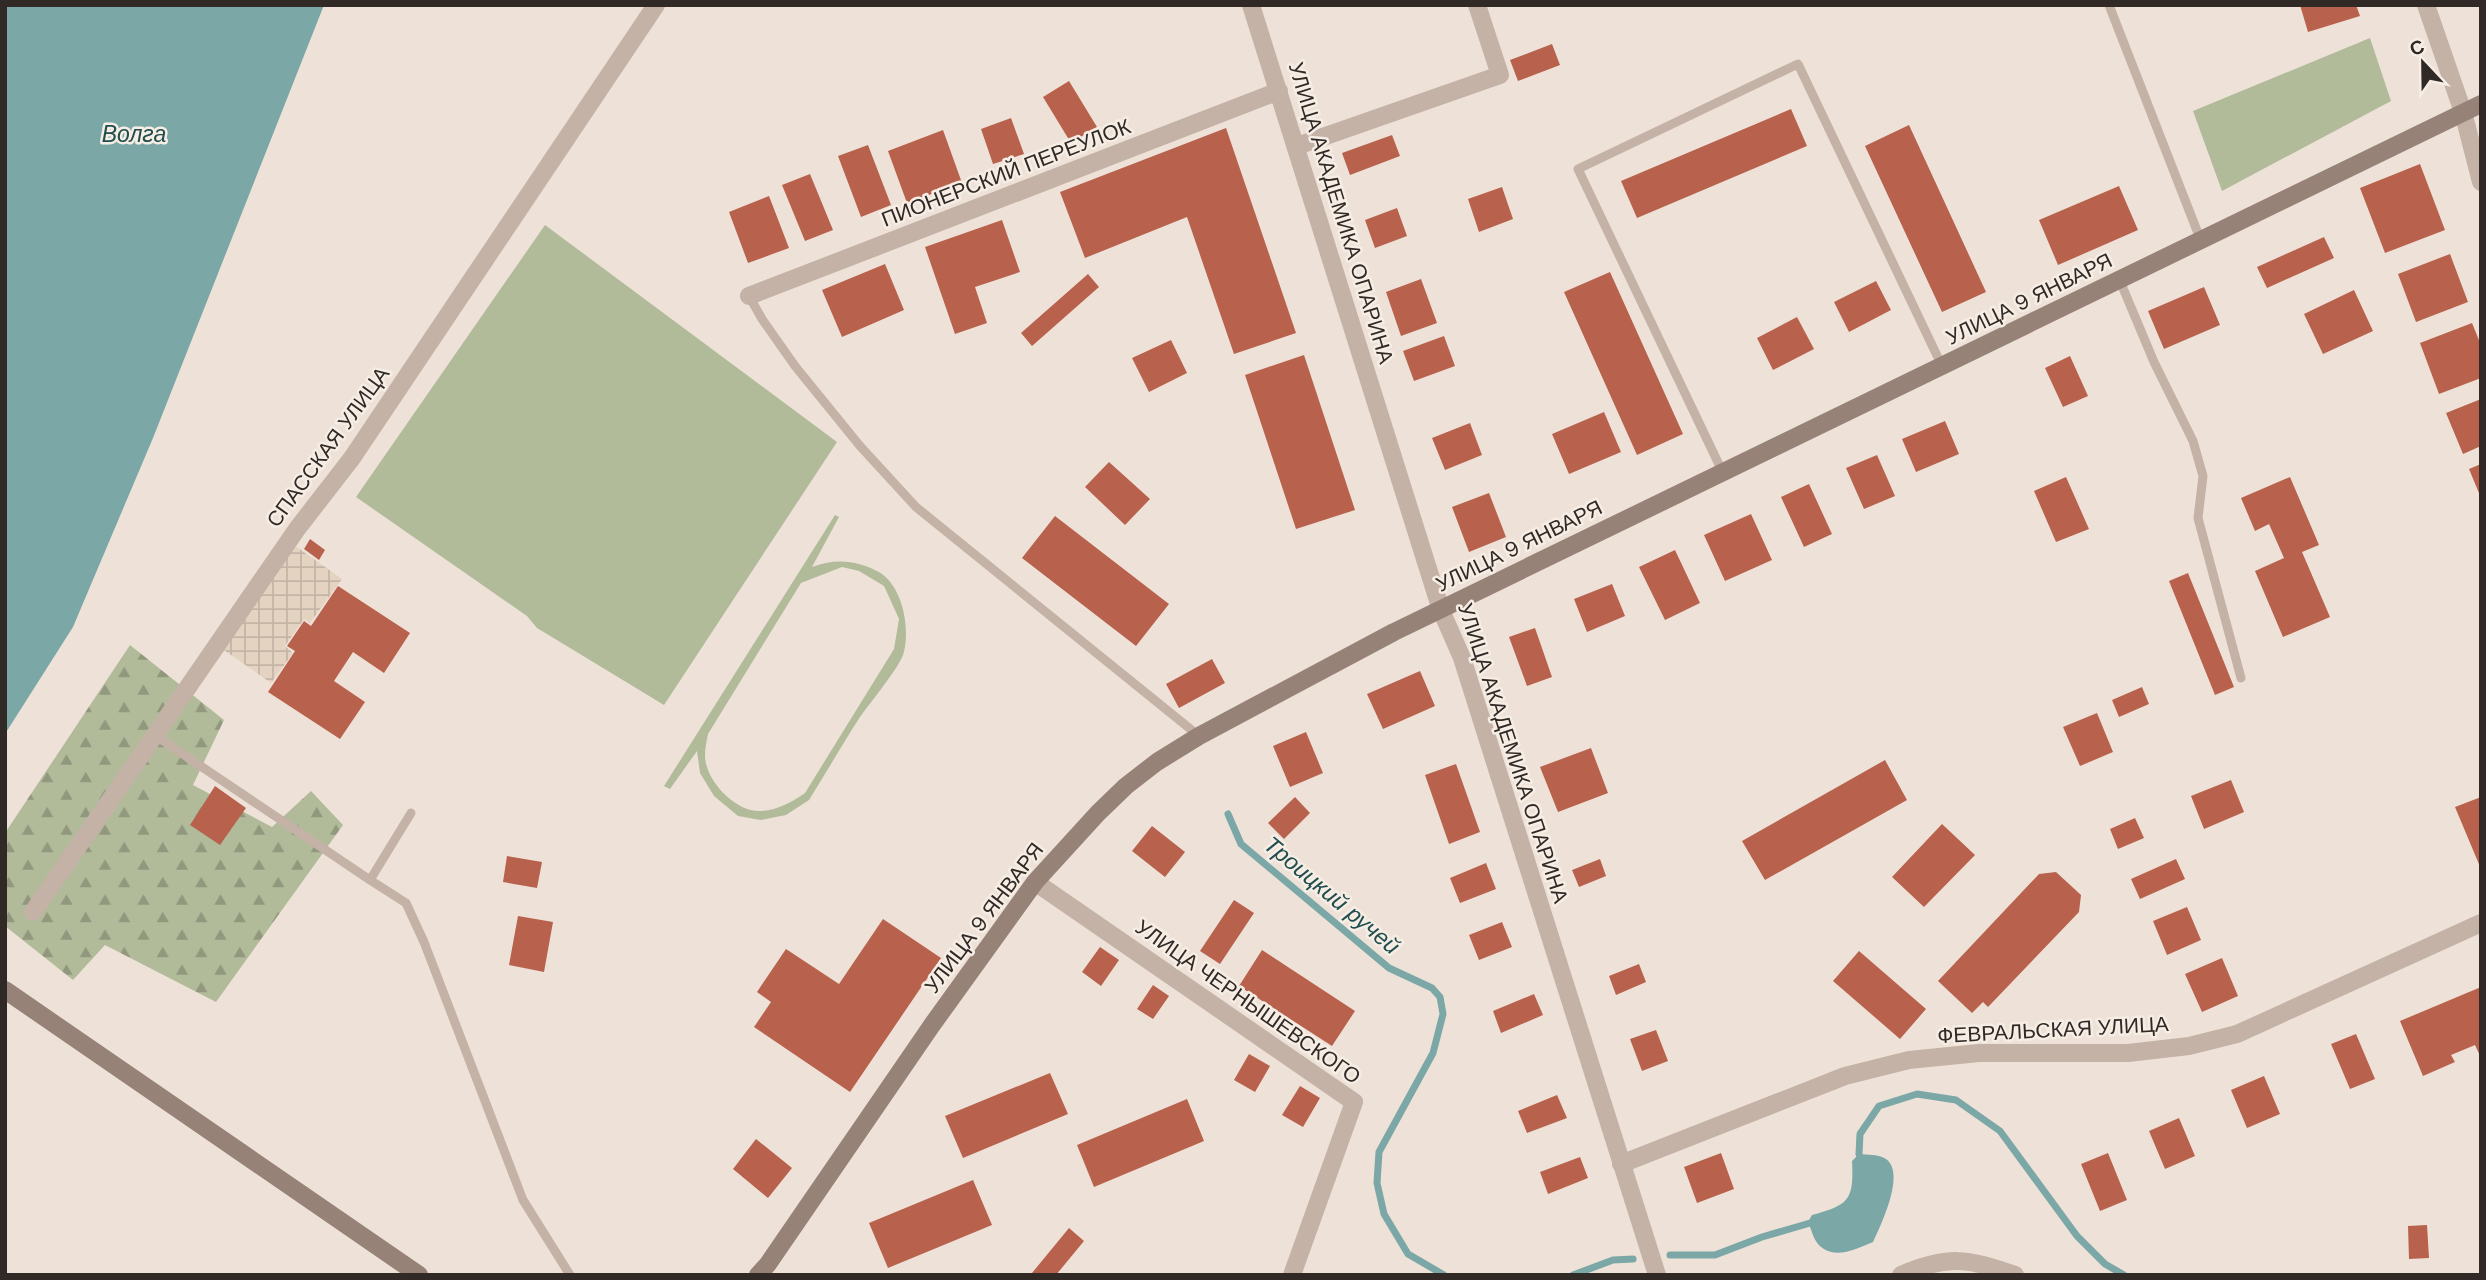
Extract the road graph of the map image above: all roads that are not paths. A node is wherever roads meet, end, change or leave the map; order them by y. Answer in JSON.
{"nodes":[{"id":1,"x":656,"y":5,"type":"edge"},
{"id":2,"x":1251,"y":5,"type":"edge"},
{"id":3,"x":1477,"y":5,"type":"edge"},
{"id":4,"x":2109,"y":5,"type":"edge"},
{"id":5,"x":2426,"y":5,"type":"edge"},
{"id":6,"x":1279,"y":91,"type":"junction"},
{"id":7,"x":2481,"y":103,"type":"edge"},
{"id":8,"x":2463,"y":112,"type":"junction"},
{"id":9,"x":1297,"y":146,"type":"junction"},
{"id":10,"x":2481,"y":182,"type":"edge"},
{"id":11,"x":2202,"y":241,"type":"junction"},
{"id":12,"x":2119,"y":281,"type":"junction"},
{"id":13,"x":749,"y":296,"type":"joint"},
{"id":14,"x":1942,"y":366,"type":"junction"},
{"id":15,"x":1723,"y":473,"type":"junction"},
{"id":16,"x":1441,"y":610,"type":"junction"},
{"id":17,"x":2241,"y":678,"type":"dead end"},
{"id":18,"x":156,"y":736,"type":"junction"},
{"id":19,"x":1199,"y":736,"type":"junction"},
{"id":20,"x":411,"y":813,"type":"dead end"},
{"id":21,"x":370,"y":880,"type":"junction"},
{"id":22,"x":1035,"y":882,"type":"junction"},
{"id":23,"x":33,"y":912,"type":"dead end"},
{"id":24,"x":2481,"y":923,"type":"edge"},
{"id":25,"x":5,"y":990,"type":"edge"},
{"id":26,"x":1621,"y":1164,"type":"junction"},
{"id":27,"x":763,"y":1270,"type":"edge"},
{"id":28,"x":419,"y":1275,"type":"edge"},
{"id":29,"x":570,"y":1275,"type":"edge"},
{"id":30,"x":1292,"y":1275,"type":"edge"},
{"id":31,"x":1657,"y":1275,"type":"edge"},
{"id":32,"x":1901,"y":1275,"type":"edge"},
{"id":33,"x":2015,"y":1275,"type":"edge"}],
"edges":[{"from":1,"to":18,"type":"street","name":"СПАССКАЯ УЛИЦА"},
{"from":2,"to":6,"type":"street","name":"УЛИЦА АКАДЕМИКА ОПАРИНА"},
{"from":3,"to":9,"type":"street"},
{"from":4,"to":11,"type":"lane"},
{"from":5,"to":8,"type":"street"},
{"from":6,"to":9,"type":"street","name":"УЛИЦА АКАДЕМИКА ОПАРИНА"},
{"from":6,"to":13,"type":"street","name":"ПИОНЕРСКИЙ ПЕРЕУЛОК"},
{"from":7,"to":8,"type":"main road","name":"УЛИЦА 9 ЯНВАРЯ"},
{"from":8,"to":10,"type":"street"},
{"from":8,"to":11,"type":"main road","name":"УЛИЦА 9 ЯНВАРЯ"},
{"from":9,"to":16,"type":"street","name":"УЛИЦА АКАДЕМИКА ОПАРИНА"},
{"from":11,"to":12,"type":"main road","name":"УЛИЦА 9 ЯНВАРЯ"},
{"from":12,"to":14,"type":"main road","name":"УЛИЦА 9 ЯНВАРЯ"},
{"from":12,"to":17,"type":"lane"},
{"from":13,"to":19,"type":"lane"},
{"from":14,"to":15,"type":"main road","name":"УЛИЦА 9 ЯНВАРЯ"},
{"from":14,"to":15,"type":"lane"},
{"from":15,"to":16,"type":"main road","name":"УЛИЦА 9 ЯНВАРЯ"},
{"from":16,"to":19,"type":"main road","name":"УЛИЦА 9 ЯНВАРЯ"},
{"from":16,"to":26,"type":"street","name":"УЛИЦА АКАДЕМИКА ОПАРИНА"},
{"from":18,"to":21,"type":"lane"},
{"from":18,"to":23,"type":"street","name":"СПАССКАЯ УЛИЦА"},
{"from":19,"to":22,"type":"main road","name":"УЛИЦА 9 ЯНВАРЯ"},
{"from":20,"to":21,"type":"lane"},
{"from":21,"to":29,"type":"lane"},
{"from":22,"to":27,"type":"main road","name":"УЛИЦА 9 ЯНВАРЯ"},
{"from":22,"to":30,"type":"street","name":"УЛИЦА ЧЕРНЫШЕВСКОГО"},
{"from":24,"to":26,"type":"street","name":"ФЕВРАЛЬСКАЯ УЛИЦА"},
{"from":25,"to":28,"type":"main road"},
{"from":26,"to":31,"type":"street","name":"УЛИЦА АКАДЕМИКА ОПАРИНА"},
{"from":32,"to":33,"type":"street"}]}
